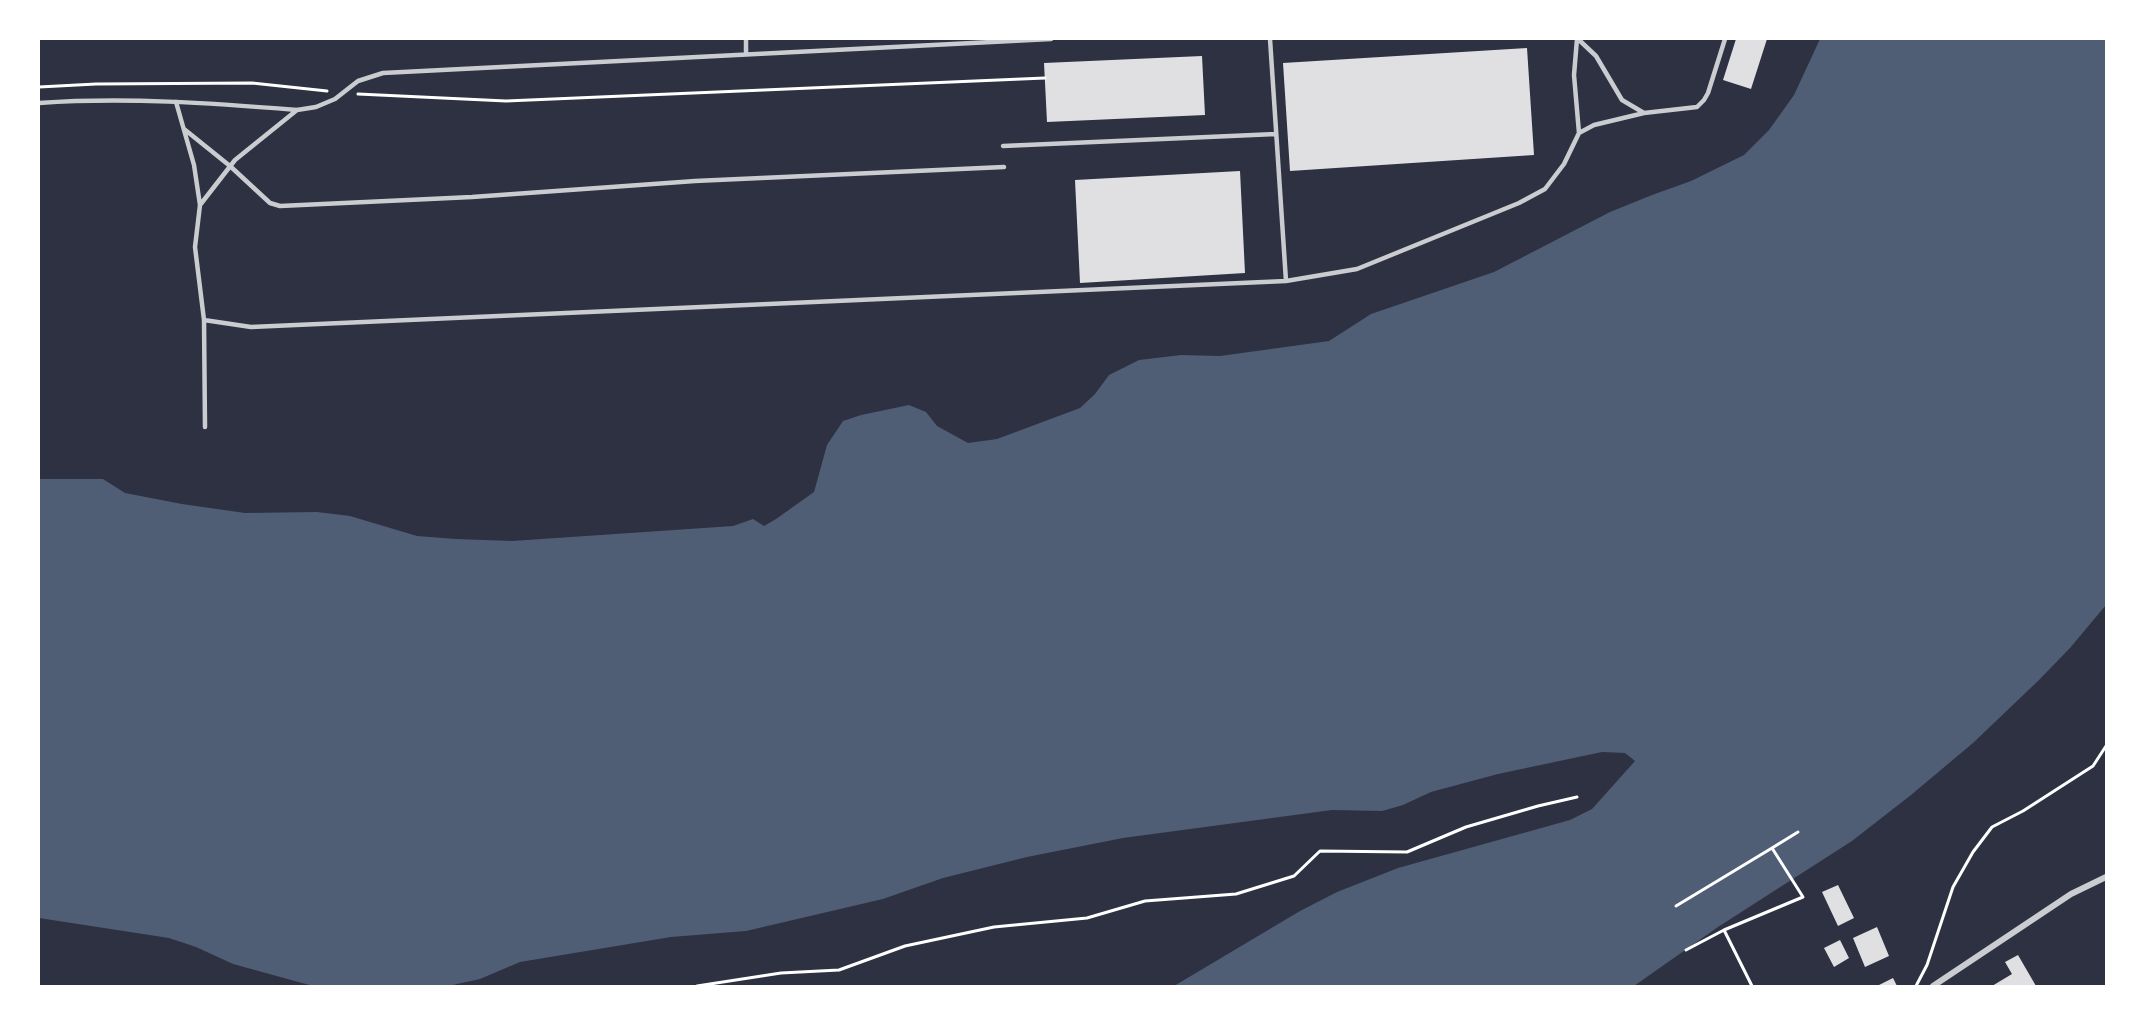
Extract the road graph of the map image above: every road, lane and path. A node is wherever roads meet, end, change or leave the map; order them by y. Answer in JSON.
{"nodes":[{"id":1,"x":746,"y":39,"type":"edge"},
{"id":2,"x":1051,"y":39,"type":"edge"},
{"id":3,"x":1270,"y":39,"type":"edge"},
{"id":4,"x":1578,"y":39,"type":"edge"},
{"id":5,"x":1725,"y":39,"type":"edge"},
{"id":6,"x":746,"y":54,"type":"junction"},
{"id":7,"x":1045,"y":78,"type":"dead end"},
{"id":8,"x":39,"y":87,"type":"edge"},
{"id":9,"x":344,"y":92,"type":"junction"},
{"id":10,"x":176,"y":102,"type":"junction"},
{"id":11,"x":39,"y":103,"type":"edge"},
{"id":12,"x":297,"y":110,"type":"junction"},
{"id":13,"x":1644,"y":113,"type":"junction"},
{"id":14,"x":183,"y":128,"type":"junction"},
{"id":15,"x":1579,"y":133,"type":"junction"},
{"id":16,"x":1276,"y":134,"type":"junction"},
{"id":17,"x":1003,"y":146,"type":"dead end"},
{"id":18,"x":230,"y":166,"type":"junction"},
{"id":19,"x":1004,"y":167,"type":"dead end"},
{"id":20,"x":200,"y":205,"type":"junction"},
{"id":21,"x":1286,"y":281,"type":"junction"},
{"id":22,"x":204,"y":320,"type":"junction"},
{"id":23,"x":205,"y":427,"type":"dead end"},
{"id":24,"x":2106,"y":746,"type":"edge"},
{"id":25,"x":1577,"y":797,"type":"dead end"},
{"id":26,"x":1798,"y":832,"type":"dead end"},
{"id":27,"x":1772,"y":848,"type":"junction"},
{"id":28,"x":2106,"y":876,"type":"edge"},
{"id":29,"x":1676,"y":906,"type":"dead end"},
{"id":30,"x":1724,"y":930,"type":"junction"},
{"id":31,"x":1686,"y":950,"type":"dead end"},
{"id":32,"x":697,"y":986,"type":"edge"},
{"id":33,"x":1752,"y":986,"type":"edge"},
{"id":34,"x":1916,"y":986,"type":"edge"},
{"id":35,"x":1933,"y":986,"type":"edge"}],
"edges":[{"from":1,"to":6,"type":"lane"},
{"from":2,"to":6,"type":"lane"},
{"from":3,"to":16,"type":"lane"},
{"from":4,"to":13,"type":"lane"},
{"from":4,"to":15,"type":"lane"},
{"from":5,"to":13,"type":"lane"},
{"from":6,"to":9,"type":"lane"},
{"from":7,"to":9,"type":"path"},
{"from":8,"to":9,"type":"path"},
{"from":9,"to":12,"type":"lane"},
{"from":10,"to":11,"type":"lane"},
{"from":10,"to":12,"type":"lane"},
{"from":10,"to":14,"type":"lane"},
{"from":12,"to":18,"type":"lane"},
{"from":13,"to":15,"type":"lane"},
{"from":14,"to":18,"type":"lane"},
{"from":14,"to":20,"type":"lane"},
{"from":15,"to":21,"type":"lane"},
{"from":16,"to":17,"type":"lane"},
{"from":16,"to":21,"type":"lane"},
{"from":18,"to":19,"type":"lane"},
{"from":18,"to":20,"type":"lane"},
{"from":20,"to":22,"type":"lane"},
{"from":21,"to":22,"type":"lane"},
{"from":22,"to":23,"type":"lane"},
{"from":24,"to":34,"type":"path"},
{"from":25,"to":32,"type":"path"},
{"from":26,"to":27,"type":"path"},
{"from":27,"to":29,"type":"path"},
{"from":27,"to":30,"type":"path"},
{"from":28,"to":35,"type":"street"},
{"from":30,"to":31,"type":"path"},
{"from":30,"to":33,"type":"path"}]}
